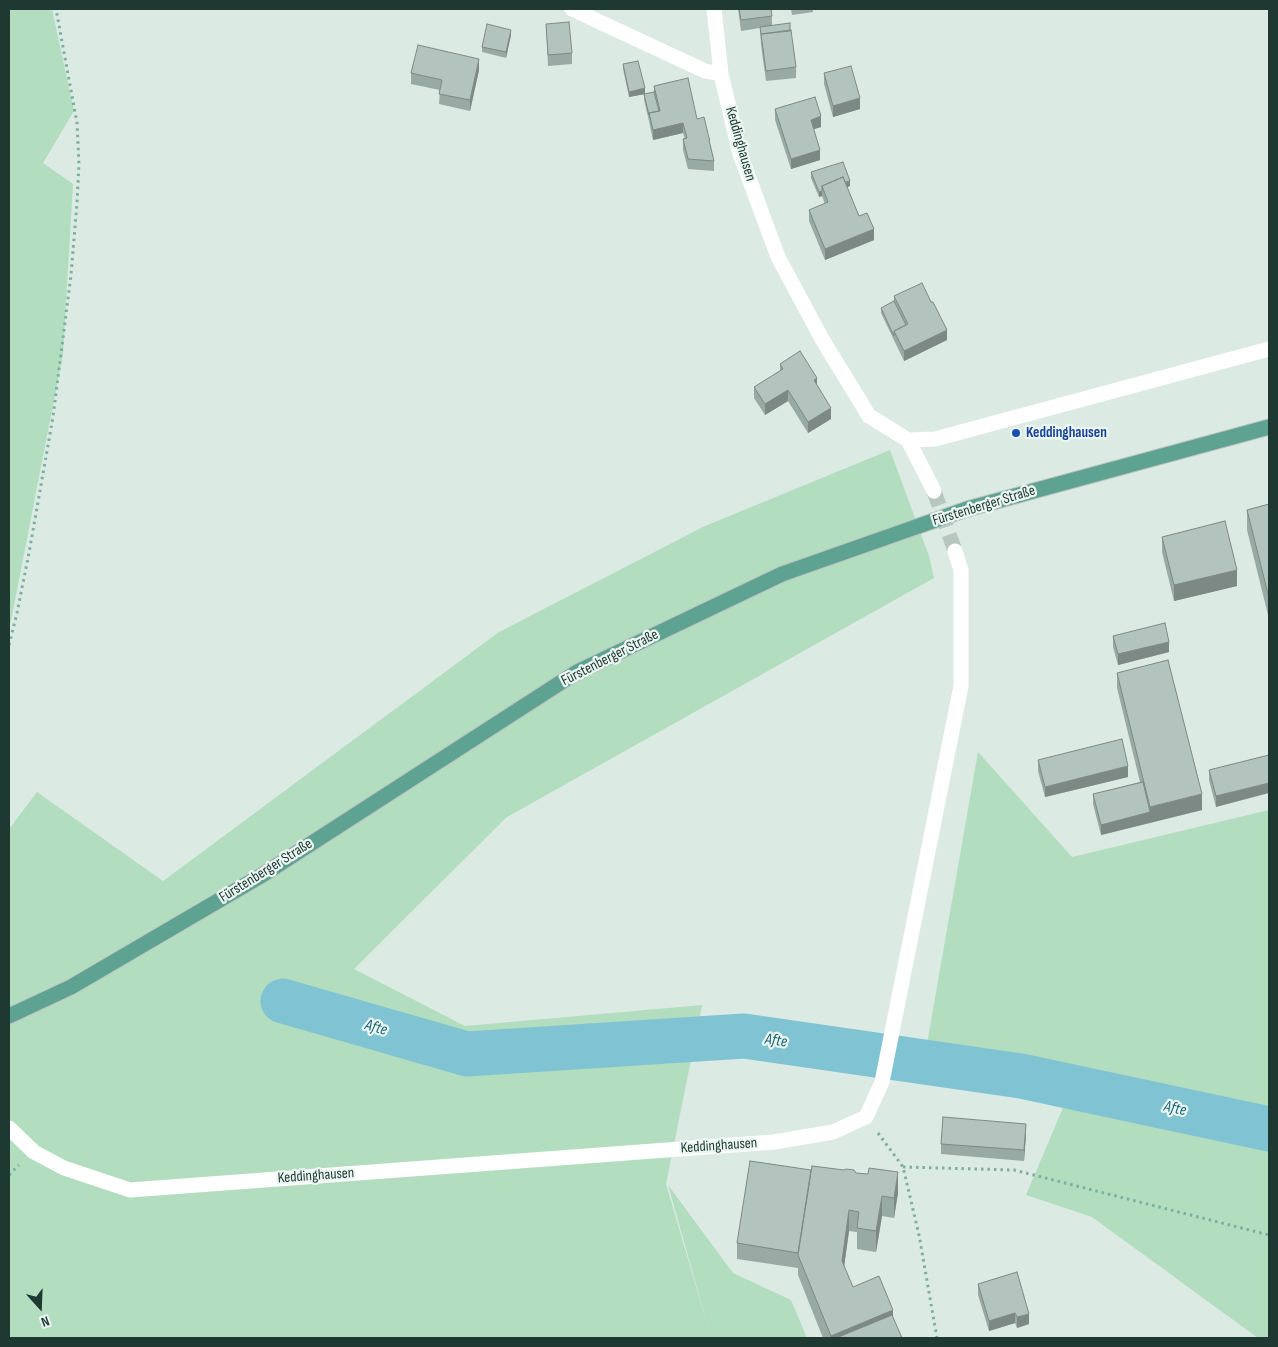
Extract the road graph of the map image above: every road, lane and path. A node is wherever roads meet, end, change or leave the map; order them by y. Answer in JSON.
{"nodes":[{"id":1,"x":56,"y":9,"type":"edge"},
{"id":2,"x":572,"y":9,"type":"edge"},
{"id":3,"x":714,"y":9,"type":"edge"},
{"id":4,"x":721,"y":74,"type":"junction"},
{"id":5,"x":1269,"y":349,"type":"edge"},
{"id":6,"x":1269,"y":426,"type":"edge"},
{"id":7,"x":908,"y":440,"type":"junction"},
{"id":8,"x":934,"y":491,"type":"tunnel mouth"},
{"id":9,"x":955,"y":551,"type":"tunnel mouth"},
{"id":10,"x":9,"y":645,"type":"edge"},
{"id":11,"x":9,"y":1016,"type":"edge"},
{"id":12,"x":866,"y":1117,"type":"junction"},
{"id":13,"x":9,"y":1128,"type":"edge"},
{"id":14,"x":902,"y":1167,"type":"junction"},
{"id":15,"x":1269,"y":1235,"type":"edge"},
{"id":16,"x":937,"y":1338,"type":"edge"}],
"edges":[{"from":1,"to":10,"type":"path"},
{"from":2,"to":4,"type":"street"},
{"from":3,"to":4,"type":"street","name":"Keddinghausen"},
{"from":4,"to":7,"type":"street","name":"Keddinghausen"},
{"from":5,"to":7,"type":"street"},
{"from":6,"to":11,"type":"main road","name":"Fürstenberger Straße"},
{"from":7,"to":8,"type":"street"},
{"from":9,"to":12,"type":"street"},
{"from":12,"to":13,"type":"street","name":"Keddinghausen"},
{"from":12,"to":14,"type":"path"},
{"from":14,"to":15,"type":"path"},
{"from":14,"to":16,"type":"path"}]}
